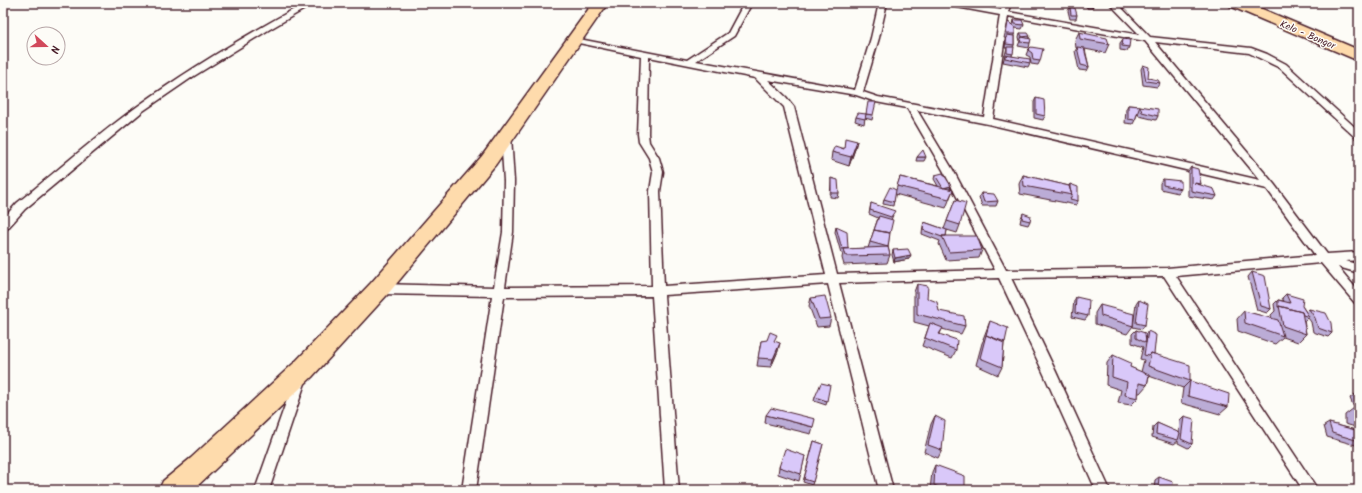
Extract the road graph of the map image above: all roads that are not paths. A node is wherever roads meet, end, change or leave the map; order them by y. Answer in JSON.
{"nodes":[{"id":1,"x":311,"y":3,"type":"edge"},
{"id":2,"x":601,"y":3,"type":"edge"},
{"id":3,"x":748,"y":3,"type":"edge"},
{"id":4,"x":883,"y":3,"type":"edge"},
{"id":5,"x":946,"y":3,"type":"edge"},
{"id":6,"x":1007,"y":3,"type":"edge"},
{"id":7,"x":1113,"y":3,"type":"edge"},
{"id":8,"x":1234,"y":3,"type":"edge"},
{"id":9,"x":1004,"y":13,"type":"junction"},
{"id":10,"x":1148,"y":39,"type":"junction"},
{"id":11,"x":574,"y":40,"type":"junction"},
{"id":12,"x":645,"y":54,"type":"junction"},
{"id":13,"x":1359,"y":56,"type":"edge"},
{"id":14,"x":688,"y":63,"type":"junction"},
{"id":15,"x":758,"y":76,"type":"junction"},
{"id":16,"x":858,"y":93,"type":"junction"},
{"id":17,"x":910,"y":106,"type":"junction"},
{"id":18,"x":988,"y":122,"type":"junction"},
{"id":19,"x":506,"y":136,"type":"junction"},
{"id":20,"x":1359,"y":136,"type":"edge"},
{"id":21,"x":1270,"y":186,"type":"junction"},
{"id":22,"x":3,"y":226,"type":"edge"},
{"id":23,"x":1359,"y":256,"type":"edge"},
{"id":24,"x":1324,"y":259,"type":"junction"},
{"id":25,"x":1359,"y":269,"type":"edge"},
{"id":26,"x":1167,"y":272,"type":"junction"},
{"id":27,"x":1002,"y":274,"type":"junction"},
{"id":28,"x":832,"y":279,"type":"junction"},
{"id":29,"x":379,"y":289,"type":"junction"},
{"id":30,"x":658,"y":291,"type":"junction"},
{"id":31,"x":500,"y":292,"type":"junction"},
{"id":32,"x":1359,"y":300,"type":"edge"},
{"id":33,"x":303,"y":370,"type":"junction"},
{"id":34,"x":173,"y":490,"type":"edge"},
{"id":35,"x":262,"y":490,"type":"edge"},
{"id":36,"x":469,"y":490,"type":"edge"},
{"id":37,"x":672,"y":490,"type":"edge"},
{"id":38,"x":886,"y":490,"type":"edge"},
{"id":39,"x":1103,"y":490,"type":"edge"},
{"id":40,"x":1311,"y":490,"type":"edge"}],
"edges":[{"from":1,"to":22,"type":"street"},
{"from":2,"to":11,"type":"highway"},
{"from":3,"to":14,"type":"street"},
{"from":4,"to":16,"type":"street"},
{"from":5,"to":9,"type":"street"},
{"from":6,"to":9,"type":"street"},
{"from":7,"to":10,"type":"street"},
{"from":8,"to":13,"type":"highway","name":"Kelo - Bongor"},
{"from":9,"to":10,"type":"street"},
{"from":9,"to":18,"type":"street"},
{"from":10,"to":20,"type":"street"},
{"from":10,"to":21,"type":"street"},
{"from":11,"to":12,"type":"street"},
{"from":11,"to":19,"type":"highway"},
{"from":12,"to":14,"type":"street"},
{"from":12,"to":30,"type":"street"},
{"from":14,"to":15,"type":"street"},
{"from":15,"to":16,"type":"street"},
{"from":15,"to":28,"type":"street"},
{"from":16,"to":17,"type":"street"},
{"from":17,"to":18,"type":"street"},
{"from":17,"to":27,"type":"street"},
{"from":18,"to":21,"type":"street"},
{"from":19,"to":29,"type":"highway"},
{"from":19,"to":31,"type":"street"},
{"from":21,"to":24,"type":"street"},
{"from":23,"to":24,"type":"street"},
{"from":24,"to":25,"type":"street"},
{"from":24,"to":26,"type":"street"},
{"from":24,"to":32,"type":"street"},
{"from":26,"to":27,"type":"street"},
{"from":26,"to":40,"type":"street"},
{"from":27,"to":28,"type":"street"},
{"from":27,"to":39,"type":"street"},
{"from":28,"to":30,"type":"street"},
{"from":28,"to":38,"type":"street"},
{"from":29,"to":31,"type":"street"},
{"from":29,"to":33,"type":"highway"},
{"from":30,"to":31,"type":"street"},
{"from":30,"to":37,"type":"street"},
{"from":31,"to":36,"type":"street"},
{"from":33,"to":34,"type":"highway"},
{"from":33,"to":35,"type":"street"}]}
